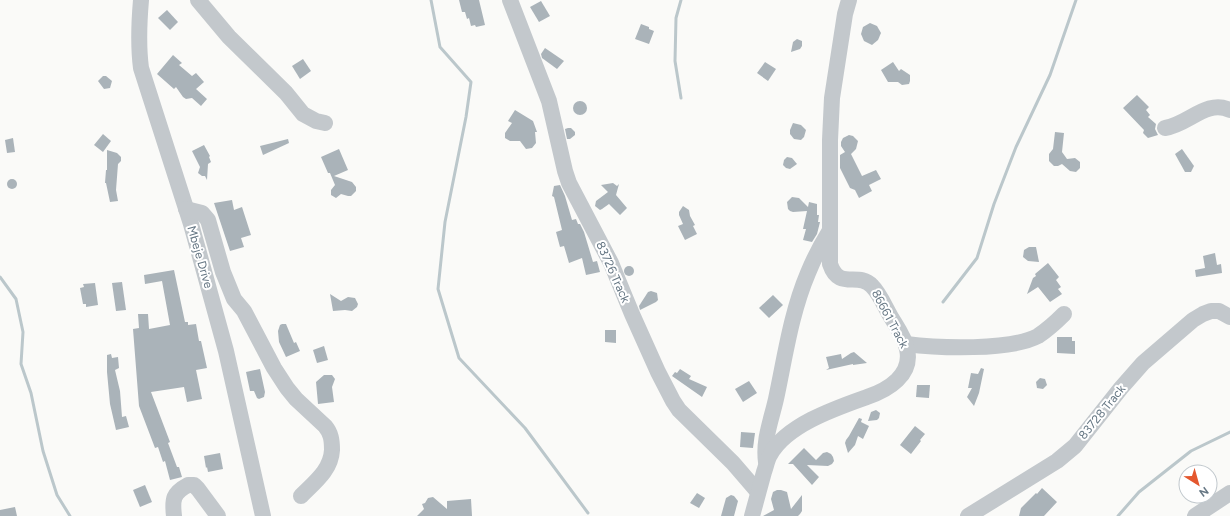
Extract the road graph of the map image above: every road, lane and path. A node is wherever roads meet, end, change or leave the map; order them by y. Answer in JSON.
{"nodes":[{"id":1,"x":141,"y":0,"type":"edge"},
{"id":2,"x":198,"y":0,"type":"edge"},
{"id":3,"x":510,"y":0,"type":"edge"},
{"id":4,"x":849,"y":0,"type":"edge"},
{"id":5,"x":1230,"y":110,"type":"edge"},
{"id":6,"x":325,"y":123,"type":"dead end"},
{"id":7,"x":1165,"y":128,"type":"dead end"},
{"id":8,"x":186,"y":209,"type":"junction"},
{"id":9,"x":830,"y":231,"type":"junction"},
{"id":10,"x":1230,"y":302,"type":"edge"},
{"id":11,"x":1211,"y":311,"type":"junction"},
{"id":12,"x":1064,"y":314,"type":"dead end"},
{"id":13,"x":1230,"y":317,"type":"edge"},
{"id":14,"x":906,"y":344,"type":"junction"},
{"id":15,"x":767,"y":465,"type":"junction"},
{"id":16,"x":758,"y":492,"type":"junction"},
{"id":17,"x":1230,"y":493,"type":"edge"},
{"id":18,"x":301,"y":496,"type":"dead end"},
{"id":19,"x":174,"y":516,"type":"edge"},
{"id":20,"x":218,"y":516,"type":"edge"},
{"id":21,"x":263,"y":516,"type":"edge"},
{"id":22,"x":752,"y":516,"type":"edge"},
{"id":23,"x":968,"y":516,"type":"edge"},
{"id":24,"x":1195,"y":516,"type":"edge"}],
"edges":[{"from":1,"to":8,"type":"street","name":"Mbeje Drive"},
{"from":2,"to":6,"type":"street"},
{"from":3,"to":16,"type":"street","name":"83726 Track"},
{"from":4,"to":9,"type":"street","name":"86661 Track"},
{"from":5,"to":7,"type":"street"},
{"from":8,"to":18,"type":"street"},
{"from":8,"to":21,"type":"street","name":"Mbeje Drive"},
{"from":9,"to":14,"type":"street","name":"86661 Track"},
{"from":9,"to":15,"type":"street"},
{"from":10,"to":11,"type":"street","name":"83728 Track"},
{"from":11,"to":13,"type":"street"},
{"from":11,"to":23,"type":"street","name":"83728 Track"},
{"from":12,"to":14,"type":"street"},
{"from":14,"to":15,"type":"street","name":"86661 Track"},
{"from":15,"to":16,"type":"street","name":"86661 Track"},
{"from":16,"to":22,"type":"street"},
{"from":17,"to":24,"type":"street"},
{"from":19,"to":20,"type":"street"}]}
